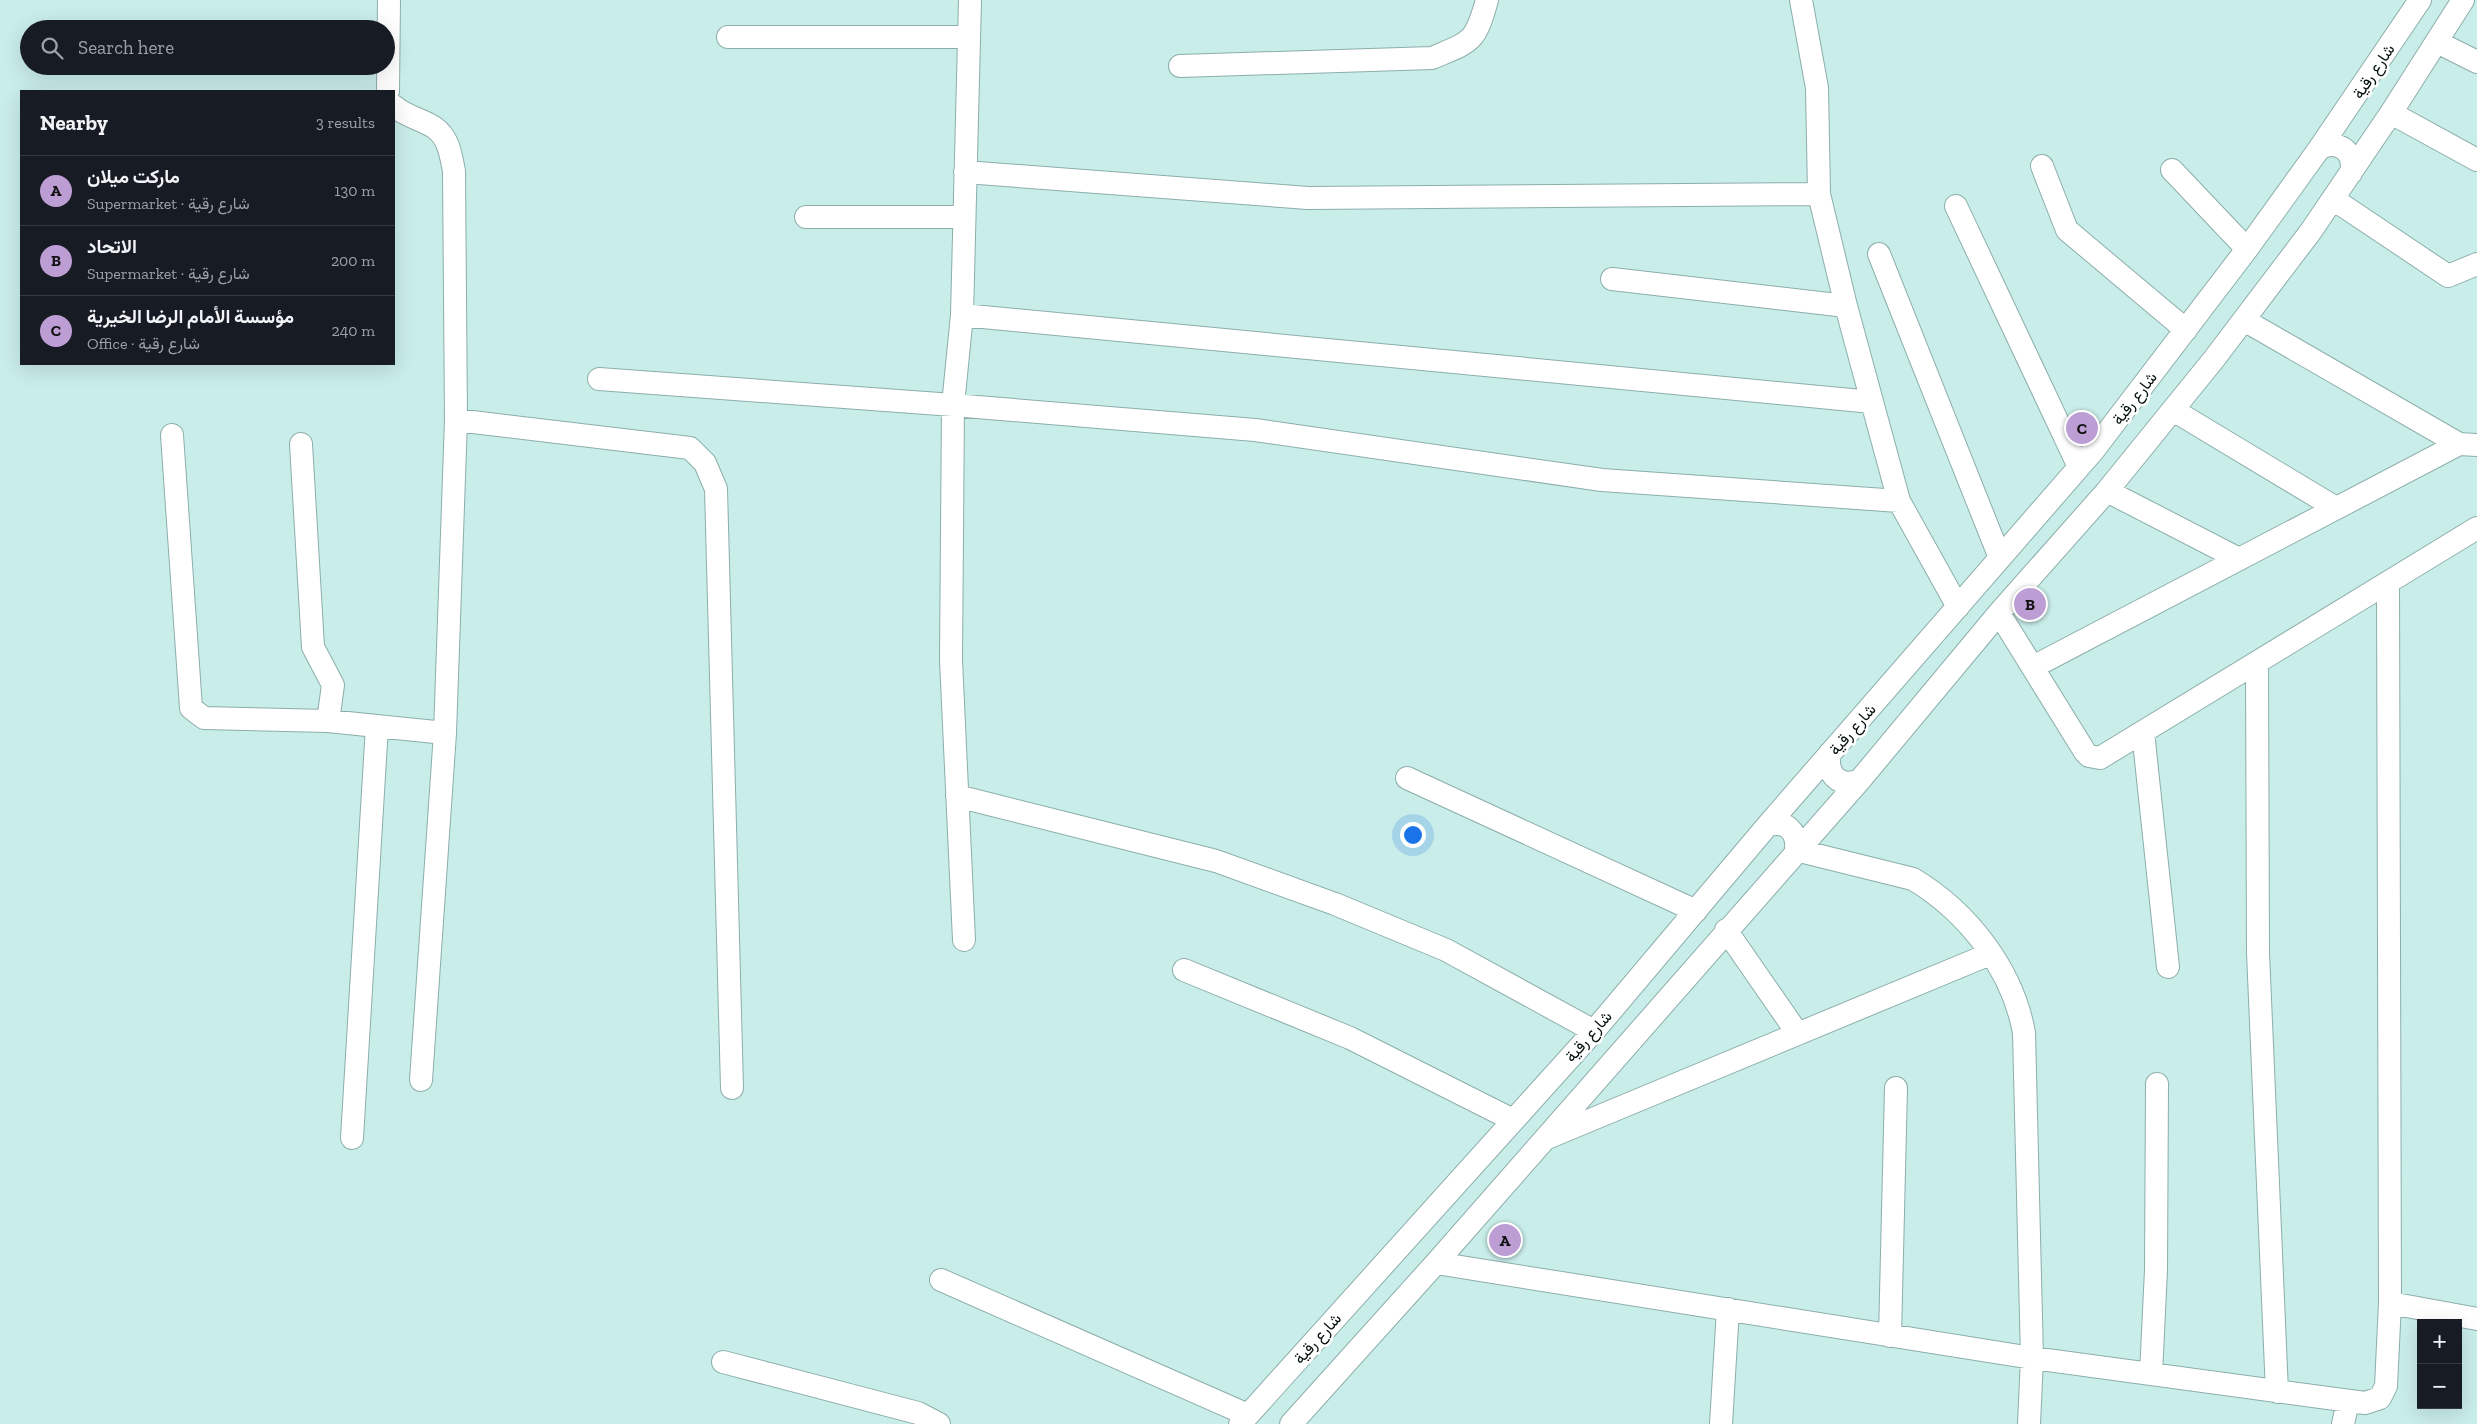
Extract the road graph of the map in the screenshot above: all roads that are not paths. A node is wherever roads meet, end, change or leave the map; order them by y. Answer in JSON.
{"nodes":[{"id":1,"x":389,"y":0,"type":"edge"},
{"id":2,"x":970,"y":0,"type":"edge"},
{"id":3,"x":1487,"y":0,"type":"edge"},
{"id":4,"x":1801,"y":0,"type":"edge"},
{"id":5,"x":2420,"y":0,"type":"edge"},
{"id":6,"x":2462,"y":0,"type":"edge"},
{"id":7,"x":389,"y":20,"type":"edge"},
{"id":8,"x":728,"y":37,"type":"dead end"},
{"id":9,"x":969,"y":37,"type":"junction"},
{"id":10,"x":2437,"y":42,"type":"junction"},
{"id":11,"x":2477,"y":62,"type":"edge"},
{"id":12,"x":1180,"y":66,"type":"dead end"},
{"id":13,"x":388,"y":75,"type":"edge"},
{"id":14,"x":388,"y":90,"type":"edge"},
{"id":15,"x":395,"y":107,"type":"edge"},
{"id":16,"x":2391,"y":113,"type":"junction"},
{"id":17,"x":2319,"y":150,"type":"junction"},
{"id":18,"x":2477,"y":160,"type":"edge"},
{"id":19,"x":2042,"y":166,"type":"dead end"},
{"id":20,"x":2172,"y":170,"type":"dead end"},
{"id":21,"x":965,"y":172,"type":"junction"},
{"id":22,"x":2351,"y":173,"type":"junction"},
{"id":23,"x":1819,"y":194,"type":"junction"},
{"id":24,"x":2333,"y":199,"type":"junction"},
{"id":25,"x":1956,"y":206,"type":"dead end"},
{"id":26,"x":806,"y":217,"type":"dead end"},
{"id":27,"x":964,"y":217,"type":"junction"},
{"id":28,"x":2247,"y":249,"type":"junction"},
{"id":29,"x":1879,"y":254,"type":"dead end"},
{"id":30,"x":2477,"y":264,"type":"edge"},
{"id":31,"x":1612,"y":279,"type":"dead end"},
{"id":32,"x":1846,"y":306,"type":"junction"},
{"id":33,"x":962,"y":315,"type":"junction"},
{"id":34,"x":2244,"y":320,"type":"junction"},
{"id":35,"x":2186,"y":330,"type":"junction"},
{"id":36,"x":599,"y":379,"type":"dead end"},
{"id":37,"x":1872,"y":402,"type":"junction"},
{"id":38,"x":953,"y":405,"type":"junction"},
{"id":39,"x":2173,"y":410,"type":"junction"},
{"id":40,"x":456,"y":420,"type":"junction"},
{"id":41,"x":172,"y":435,"type":"dead end"},
{"id":42,"x":300,"y":444,"type":"dead end"},
{"id":43,"x":2468,"y":444,"type":"edge"},
{"id":44,"x":2079,"y":467,"type":"junction"},
{"id":45,"x":2107,"y":491,"type":"junction"},
{"id":46,"x":1899,"y":501,"type":"junction"},
{"id":47,"x":2336,"y":508,"type":"junction"},
{"id":48,"x":2477,"y":528,"type":"edge"},
{"id":49,"x":2000,"y":558,"type":"junction"},
{"id":50,"x":2240,"y":559,"type":"junction"},
{"id":51,"x":2388,"y":584,"type":"junction"},
{"id":52,"x":1958,"y":607,"type":"junction"},
{"id":53,"x":1999,"y":613,"type":"junction"},
{"id":54,"x":2257,"y":663,"type":"junction"},
{"id":55,"x":2033,"y":667,"type":"junction"},
{"id":56,"x":328,"y":721,"type":"junction"},
{"id":57,"x":377,"y":726,"type":"junction"},
{"id":58,"x":2143,"y":732,"type":"junction"},
{"id":59,"x":445,"y":733,"type":"junction"},
{"id":60,"x":1830,"y":753,"type":"junction"},
{"id":61,"x":1407,"y":778,"type":"dead end"},
{"id":62,"x":1860,"y":780,"type":"junction"},
{"id":63,"x":957,"y":796,"type":"junction"},
{"id":64,"x":1767,"y":826,"type":"junction"},
{"id":65,"x":1796,"y":850,"type":"junction"},
{"id":66,"x":1696,"y":911,"type":"junction"},
{"id":67,"x":1726,"y":930,"type":"junction"},
{"id":68,"x":964,"y":940,"type":"dead end"},
{"id":69,"x":1990,"y":954,"type":"junction"},
{"id":70,"x":2168,"y":967,"type":"dead end"},
{"id":71,"x":1184,"y":970,"type":"dead end"},
{"id":72,"x":1594,"y":1031,"type":"junction"},
{"id":73,"x":1798,"y":1034,"type":"junction"},
{"id":74,"x":421,"y":1080,"type":"dead end"},
{"id":75,"x":2157,"y":1084,"type":"dead end"},
{"id":76,"x":732,"y":1088,"type":"dead end"},
{"id":77,"x":1896,"y":1088,"type":"dead end"},
{"id":78,"x":1513,"y":1120,"type":"junction"},
{"id":79,"x":352,"y":1138,"type":"dead end"},
{"id":80,"x":1541,"y":1140,"type":"junction"},
{"id":81,"x":1436,"y":1263,"type":"junction"},
{"id":82,"x":941,"y":1280,"type":"dead end"},
{"id":83,"x":2390,"y":1303,"type":"junction"},
{"id":84,"x":1728,"y":1310,"type":"junction"},
{"id":85,"x":2477,"y":1319,"type":"edge"},
{"id":86,"x":1890,"y":1336,"type":"junction"},
{"id":87,"x":2032,"y":1358,"type":"junction"},
{"id":88,"x":723,"y":1362,"type":"dead end"},
{"id":89,"x":2151,"y":1374,"type":"junction"},
{"id":90,"x":2276,"y":1392,"type":"junction"},
{"id":91,"x":2348,"y":1401,"type":"junction"},
{"id":92,"x":1244,"y":1419,"type":"edge"},
{"id":93,"x":939,"y":1424,"type":"edge"},
{"id":94,"x":1291,"y":1424,"type":"edge"},
{"id":95,"x":1721,"y":1424,"type":"edge"},
{"id":96,"x":2029,"y":1424,"type":"edge"},
{"id":97,"x":2343,"y":1424,"type":"edge"}],
"edges":[{"from":1,"to":7,"type":"street"},
{"from":2,"to":9,"type":"street"},
{"from":3,"to":12,"type":"street"},
{"from":4,"to":23,"type":"street"},
{"from":5,"to":17,"type":"street","name":"شارع رقية"},
{"from":6,"to":10,"type":"street","name":"شارع رقية"},
{"from":8,"to":9,"type":"street"},
{"from":9,"to":21,"type":"street"},
{"from":10,"to":11,"type":"street"},
{"from":10,"to":16,"type":"street","name":"شارع رقية"},
{"from":13,"to":14,"type":"street"},
{"from":15,"to":40,"type":"street"},
{"from":16,"to":18,"type":"street"},
{"from":16,"to":22,"type":"street","name":"شارع رقية"},
{"from":17,"to":22,"type":"street"},
{"from":17,"to":28,"type":"street","name":"شارع رقية"},
{"from":19,"to":35,"type":"street"},
{"from":20,"to":28,"type":"street"},
{"from":21,"to":23,"type":"street"},
{"from":21,"to":27,"type":"street"},
{"from":22,"to":24,"type":"street","name":"شارع رقية"},
{"from":23,"to":32,"type":"street"},
{"from":24,"to":30,"type":"street"},
{"from":24,"to":34,"type":"street","name":"شارع رقية"},
{"from":25,"to":44,"type":"street"},
{"from":26,"to":27,"type":"street"},
{"from":27,"to":33,"type":"street"},
{"from":28,"to":35,"type":"street","name":"شارع رقية"},
{"from":29,"to":49,"type":"street"},
{"from":31,"to":32,"type":"street"},
{"from":32,"to":37,"type":"street"},
{"from":33,"to":37,"type":"street"},
{"from":33,"to":38,"type":"street"},
{"from":34,"to":39,"type":"street","name":"شارع رقية"},
{"from":34,"to":43,"type":"street"},
{"from":35,"to":44,"type":"street","name":"شارع رقية"},
{"from":36,"to":38,"type":"street"},
{"from":37,"to":46,"type":"street"},
{"from":38,"to":46,"type":"street"},
{"from":38,"to":63,"type":"street"},
{"from":39,"to":45,"type":"street","name":"شارع رقية"},
{"from":39,"to":47,"type":"street"},
{"from":40,"to":59,"type":"street"},
{"from":40,"to":76,"type":"street"},
{"from":41,"to":56,"type":"street"},
{"from":42,"to":56,"type":"street"},
{"from":43,"to":47,"type":"street"},
{"from":44,"to":49,"type":"street","name":"شارع رقية"},
{"from":45,"to":50,"type":"street"},
{"from":45,"to":53,"type":"street","name":"شارع رقية"},
{"from":46,"to":52,"type":"street"},
{"from":47,"to":50,"type":"street"},
{"from":48,"to":51,"type":"street"},
{"from":49,"to":52,"type":"street","name":"شارع رقية"},
{"from":50,"to":55,"type":"street"},
{"from":51,"to":54,"type":"street"},
{"from":51,"to":83,"type":"street"},
{"from":52,"to":60,"type":"street","name":"شارع رقية"},
{"from":53,"to":55,"type":"street"},
{"from":53,"to":62,"type":"street","name":"شارع رقية"},
{"from":54,"to":58,"type":"street"},
{"from":54,"to":90,"type":"street"},
{"from":55,"to":58,"type":"street"},
{"from":56,"to":57,"type":"street"},
{"from":57,"to":59,"type":"street"},
{"from":57,"to":79,"type":"street"},
{"from":58,"to":70,"type":"street"},
{"from":59,"to":74,"type":"street"},
{"from":60,"to":62,"type":"street"},
{"from":60,"to":64,"type":"street","name":"شارع رقية"},
{"from":61,"to":66,"type":"street"},
{"from":62,"to":65,"type":"street","name":"شارع رقية"},
{"from":63,"to":68,"type":"street"},
{"from":63,"to":72,"type":"street"},
{"from":64,"to":65,"type":"street"},
{"from":64,"to":66,"type":"street","name":"شارع رقية"},
{"from":65,"to":67,"type":"street","name":"شارع رقية"},
{"from":65,"to":69,"type":"street"},
{"from":66,"to":72,"type":"street","name":"شارع رقية"},
{"from":67,"to":73,"type":"street"},
{"from":67,"to":80,"type":"street","name":"شارع رقية"},
{"from":69,"to":73,"type":"street"},
{"from":69,"to":87,"type":"street"},
{"from":71,"to":78,"type":"street"},
{"from":72,"to":78,"type":"street","name":"شارع رقية"},
{"from":73,"to":80,"type":"street"},
{"from":75,"to":89,"type":"street"},
{"from":77,"to":86,"type":"street"},
{"from":78,"to":92,"type":"street","name":"شارع رقية"},
{"from":80,"to":81,"type":"street","name":"شارع رقية"},
{"from":81,"to":84,"type":"street"},
{"from":81,"to":94,"type":"street","name":"شارع رقية"},
{"from":82,"to":92,"type":"street"},
{"from":83,"to":85,"type":"street"},
{"from":83,"to":91,"type":"street"},
{"from":84,"to":86,"type":"street"},
{"from":84,"to":95,"type":"street"},
{"from":86,"to":87,"type":"street"},
{"from":87,"to":89,"type":"street"},
{"from":87,"to":96,"type":"street"},
{"from":88,"to":93,"type":"street"},
{"from":89,"to":90,"type":"street"},
{"from":90,"to":91,"type":"street"},
{"from":91,"to":97,"type":"street"}]}
